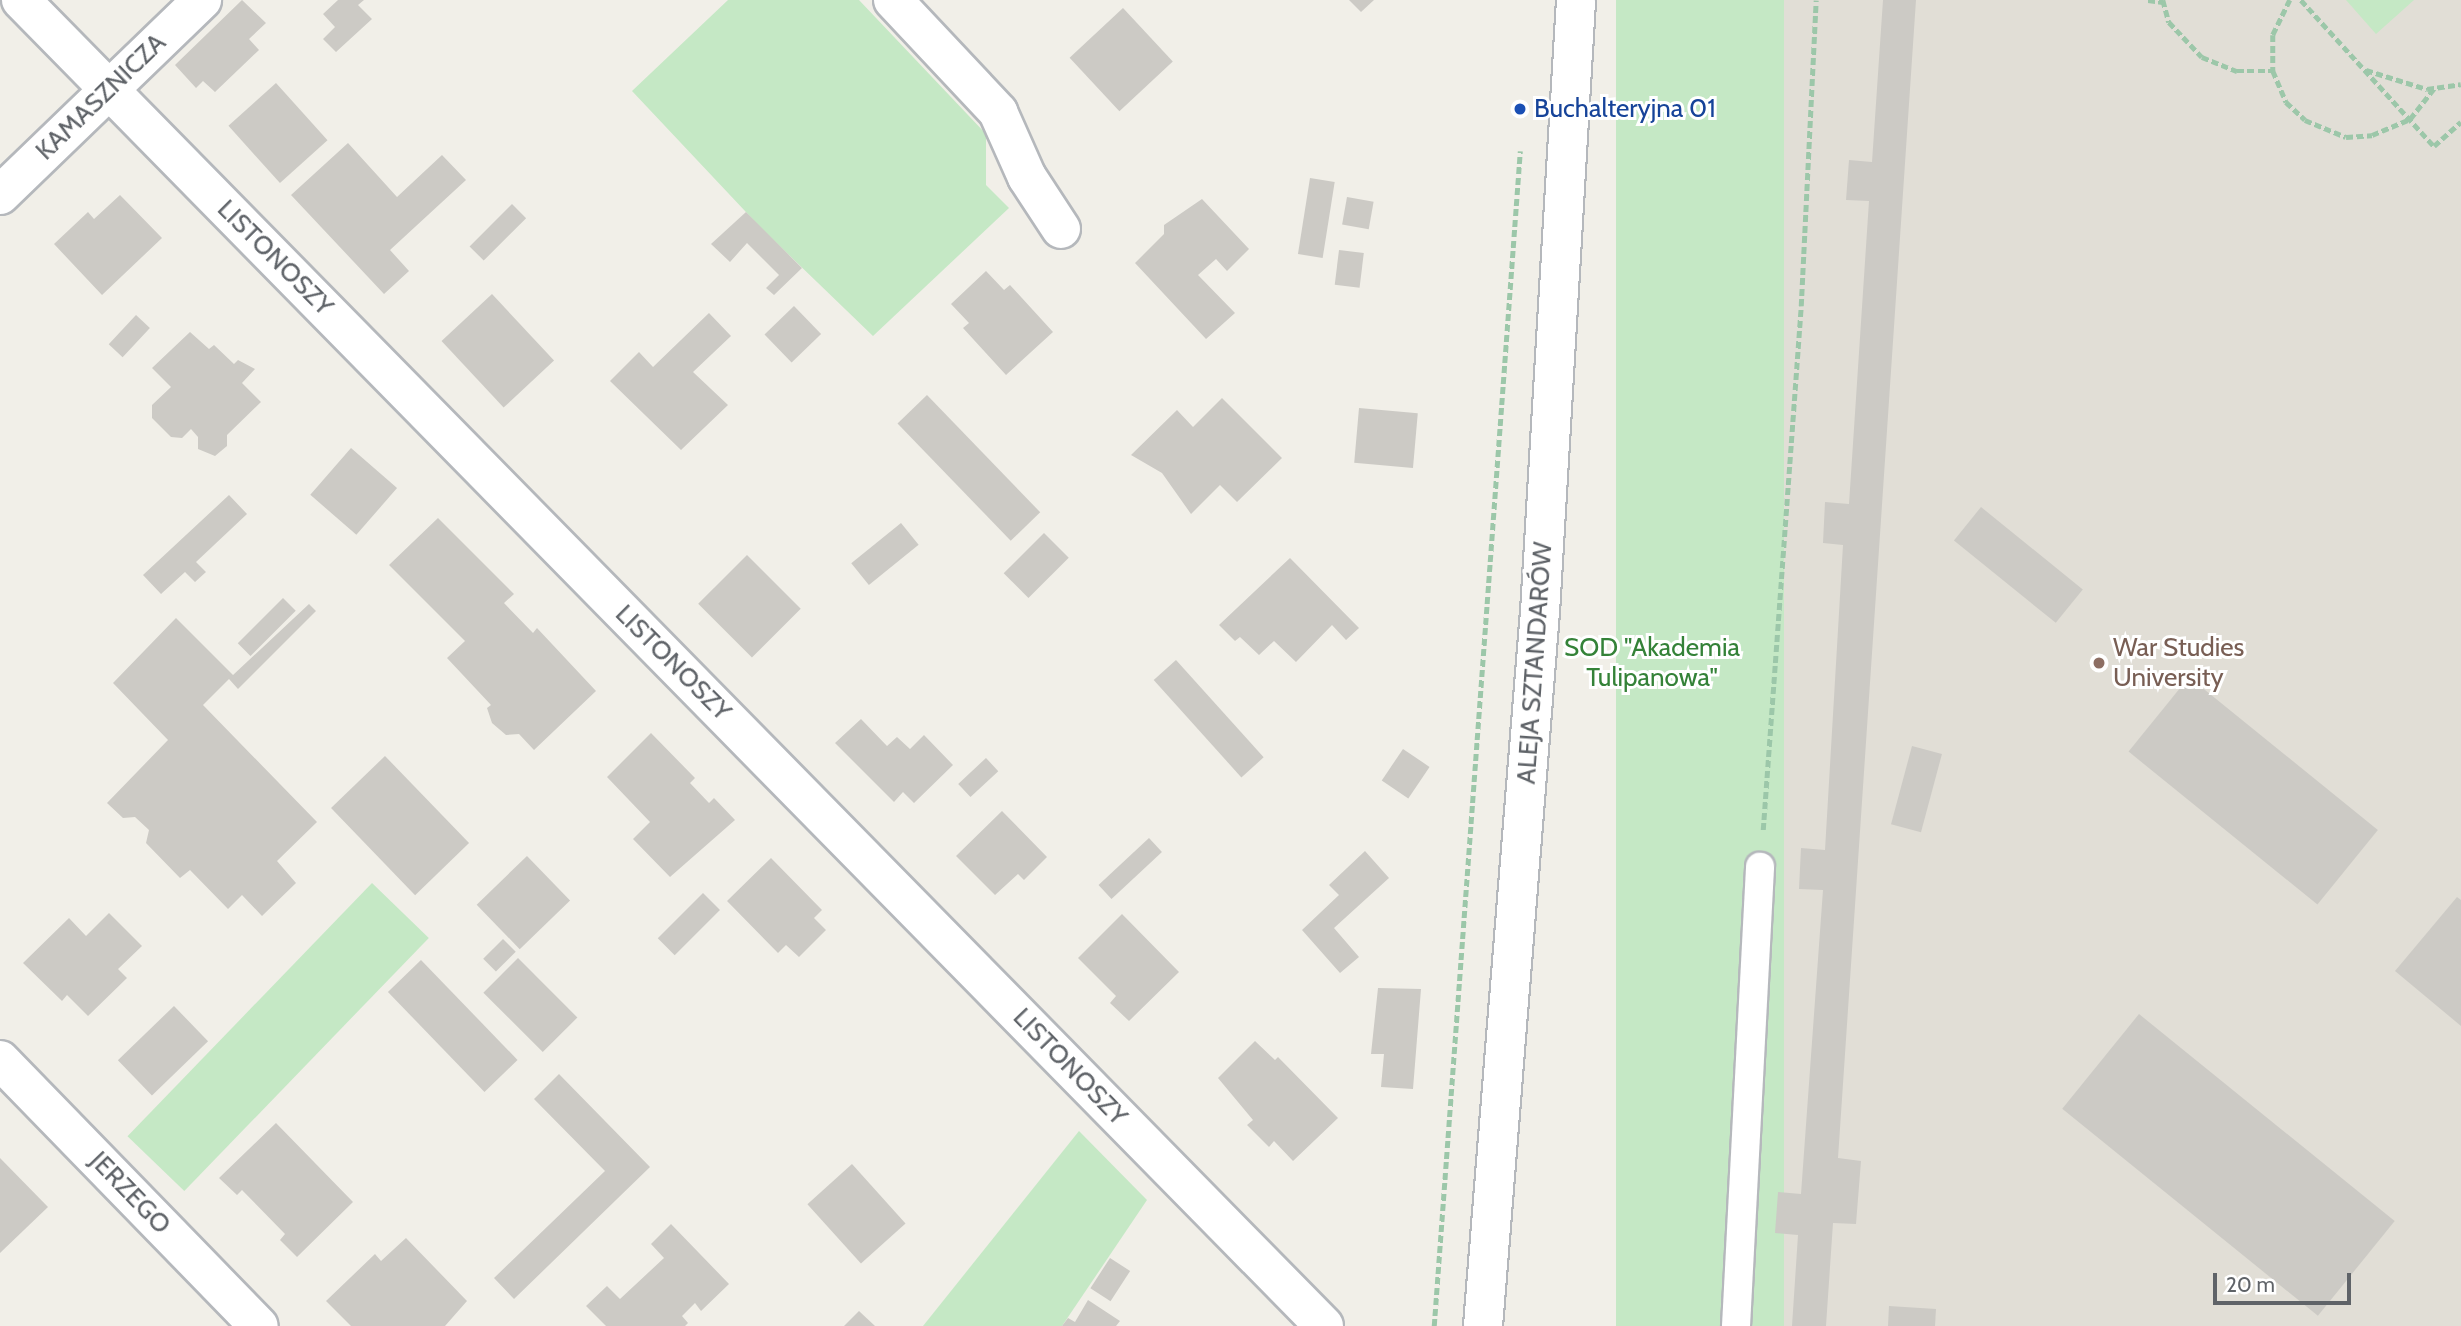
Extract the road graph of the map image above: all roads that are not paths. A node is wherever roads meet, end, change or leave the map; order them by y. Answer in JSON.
{"nodes":[{"id":1,"x":21,"y":0,"type":"edge"},
{"id":2,"x":202,"y":0,"type":"edge"},
{"id":3,"x":893,"y":0,"type":"edge"},
{"id":4,"x":1576,"y":0,"type":"edge"},
{"id":5,"x":109,"y":89,"type":"junction"},
{"id":6,"x":0,"y":195,"type":"edge"},
{"id":7,"x":1060,"y":229,"type":"dead end"},
{"id":8,"x":1760,"y":867,"type":"road end"},
{"id":9,"x":0,"y":1060,"type":"edge"},
{"id":10,"x":259,"y":1326,"type":"edge"},
{"id":11,"x":1324,"y":1326,"type":"edge"},
{"id":12,"x":1483,"y":1326,"type":"edge"},
{"id":13,"x":1736,"y":1326,"type":"edge"}],
"edges":[{"from":1,"to":5,"type":"street","name":"LISTONOSZY"},
{"from":2,"to":5,"type":"street","name":"KAMASZNICZA"},
{"from":3,"to":7,"type":"street"},
{"from":4,"to":12,"type":"street","name":"ALEJA SZTANDARÓW"},
{"from":5,"to":6,"type":"street","name":"KAMASZNICZA"},
{"from":5,"to":11,"type":"street","name":"LISTONOSZY"},
{"from":8,"to":13,"type":"lane"},
{"from":9,"to":10,"type":"street","name":"JERZEGO"}]}
